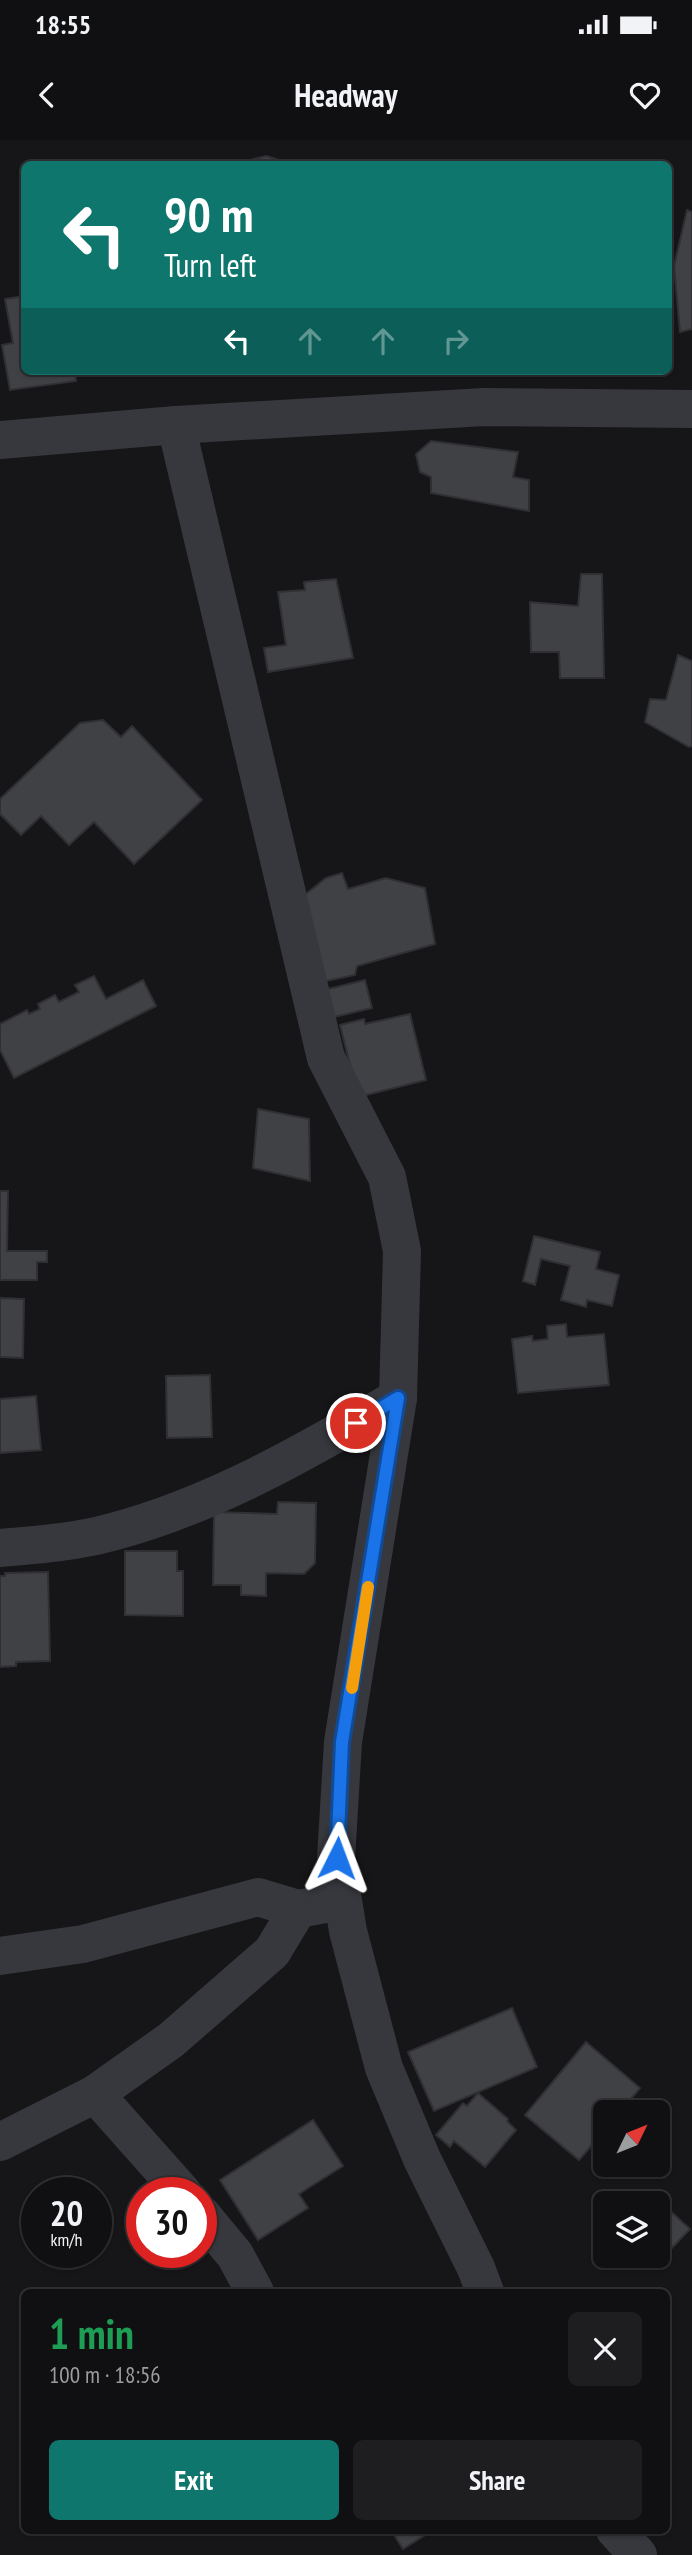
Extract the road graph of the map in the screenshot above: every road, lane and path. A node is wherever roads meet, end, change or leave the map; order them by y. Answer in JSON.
{"nodes":[{"id":1,"x":692,"y":409,"type":"edge"},
{"id":2,"x":176,"y":425,"type":"junction"},
{"id":3,"x":0,"y":440,"type":"edge"},
{"id":4,"x":398,"y":1398,"type":"junction"},
{"id":5,"x":0,"y":1548,"type":"edge"},
{"id":6,"x":341,"y":1901,"type":"junction"},
{"id":7,"x":299,"y":1909,"type":"junction"},
{"id":8,"x":0,"y":1956,"type":"edge"},
{"id":9,"x":95,"y":2094,"type":"junction"},
{"id":10,"x":0,"y":2142,"type":"edge"},
{"id":11,"x":169,"y":2177,"type":"edge"},
{"id":12,"x":217,"y":2233,"type":"edge"},
{"id":13,"x":253,"y":2289,"type":"edge"},
{"id":14,"x":484,"y":2289,"type":"edge"},
{"id":15,"x":619,"y":2534,"type":"edge"},
{"id":16,"x":638,"y":2555,"type":"edge"}],
"edges":[{"from":1,"to":2,"type":"street"},
{"from":2,"to":3,"type":"street"},
{"from":2,"to":4,"type":"street"},
{"from":4,"to":5,"type":"street"},
{"from":4,"to":6,"type":"street"},
{"from":6,"to":7,"type":"street"},
{"from":6,"to":14,"type":"street"},
{"from":7,"to":8,"type":"street"},
{"from":7,"to":9,"type":"street"},
{"from":9,"to":10,"type":"street"},
{"from":9,"to":11,"type":"street"},
{"from":12,"to":13,"type":"street"},
{"from":15,"to":16,"type":"street"}]}
